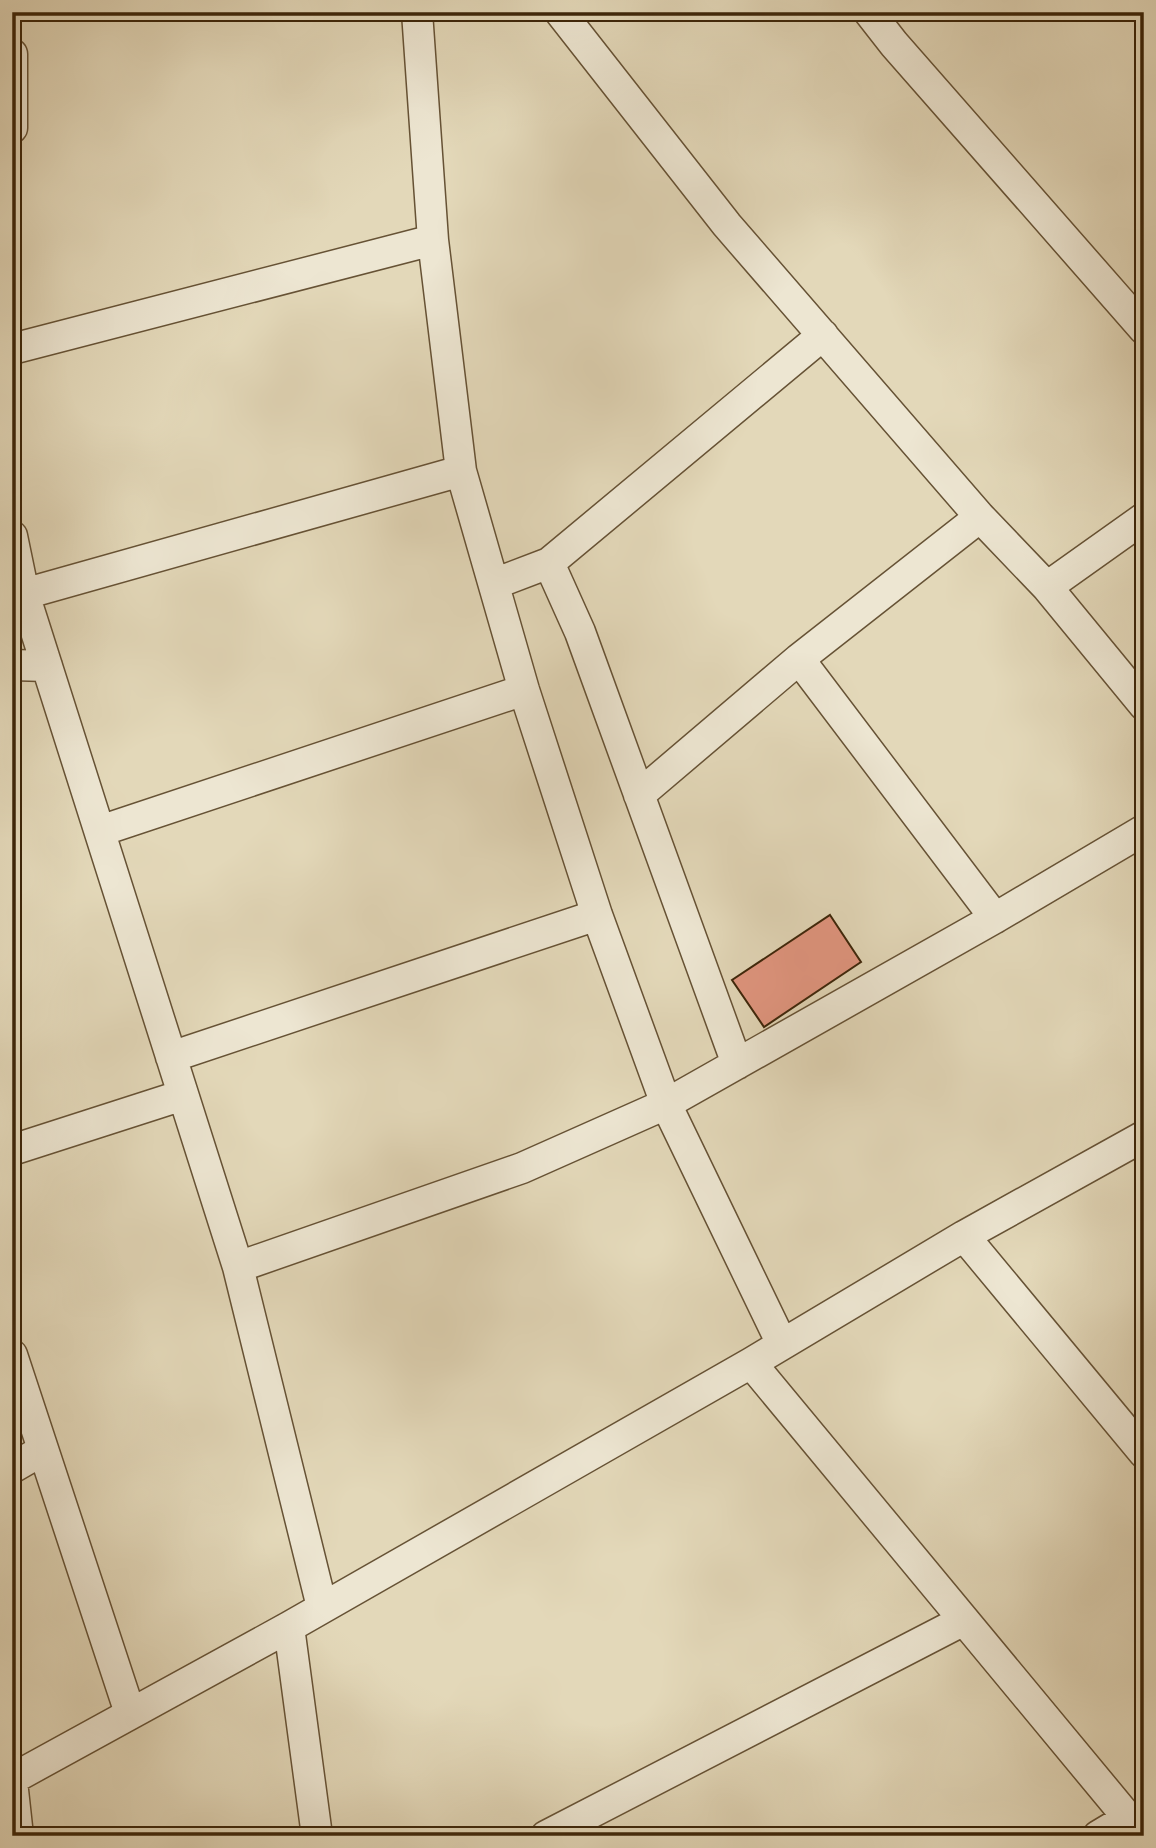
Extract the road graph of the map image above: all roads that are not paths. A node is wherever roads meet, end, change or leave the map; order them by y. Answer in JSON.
{"nodes":[{"id":1,"x":417,"y":12,"type":"edge"},
{"id":2,"x":560,"y":12,"type":"edge"},
{"id":3,"x":869,"y":12,"type":"edge"},
{"id":4,"x":12,"y":54,"type":"edge"},
{"id":5,"x":12,"y":128,"type":"edge"},
{"id":6,"x":433,"y":240,"type":"junction"},
{"id":7,"x":1144,"y":330,"type":"edge"},
{"id":8,"x":823,"y":335,"type":"junction"},
{"id":9,"x":12,"y":349,"type":"edge"},
{"id":10,"x":461,"y":471,"type":"junction"},
{"id":11,"x":980,"y":517,"type":"junction"},
{"id":12,"x":1144,"y":517,"type":"edge"},
{"id":13,"x":12,"y":536,"type":"edge"},
{"id":14,"x":549,"y":563,"type":"junction"},
{"id":15,"x":494,"y":584,"type":"junction"},
{"id":16,"x":1047,"y":587,"type":"junction"},
{"id":17,"x":24,"y":594,"type":"junction"},
{"id":18,"x":799,"y":659,"type":"junction"},
{"id":19,"x":12,"y":665,"type":"edge"},
{"id":20,"x":47,"y":666,"type":"junction"},
{"id":21,"x":524,"y":690,"type":"junction"},
{"id":22,"x":1144,"y":705,"type":"edge"},
{"id":23,"x":639,"y":795,"type":"junction"},
{"id":24,"x":1144,"y":830,"type":"edge"},
{"id":25,"x":100,"y":831,"type":"junction"},
{"id":26,"x":597,"y":915,"type":"junction"},
{"id":27,"x":995,"y":918,"type":"junction"},
{"id":28,"x":171,"y":1057,"type":"junction"},
{"id":29,"x":737,"y":1064,"type":"junction"},
{"id":30,"x":183,"y":1095,"type":"junction"},
{"id":31,"x":666,"y":1104,"type":"junction"},
{"id":32,"x":1144,"y":1136,"type":"edge"},
{"id":33,"x":12,"y":1150,"type":"edge"},
{"id":34,"x":964,"y":1236,"type":"junction"},
{"id":35,"x":238,"y":1267,"type":"junction"},
{"id":36,"x":782,"y":1344,"type":"junction"},
{"id":37,"x":12,"y":1354,"type":"edge"},
{"id":38,"x":751,"y":1363,"type":"junction"},
{"id":39,"x":43,"y":1450,"type":"junction"},
{"id":40,"x":1144,"y":1453,"type":"edge"},
{"id":41,"x":12,"y":1468,"type":"edge"},
{"id":42,"x":322,"y":1607,"type":"junction"},
{"id":43,"x":964,"y":1620,"type":"junction"},
{"id":44,"x":289,"y":1627,"type":"junction"},
{"id":45,"x":130,"y":1713,"type":"junction"},
{"id":46,"x":12,"y":1780,"type":"edge"},
{"id":47,"x":1135,"y":1827,"type":"edge"},
{"id":48,"x":18,"y":1836,"type":"edge"},
{"id":49,"x":317,"y":1836,"type":"edge"},
{"id":50,"x":546,"y":1836,"type":"edge"},
{"id":51,"x":1098,"y":1836,"type":"edge"}],
"edges":[{"from":1,"to":6,"type":"street"},
{"from":2,"to":8,"type":"street"},
{"from":3,"to":7,"type":"street"},
{"from":4,"to":5,"type":"street"},
{"from":6,"to":9,"type":"street"},
{"from":6,"to":10,"type":"street"},
{"from":8,"to":11,"type":"street"},
{"from":8,"to":14,"type":"street"},
{"from":10,"to":15,"type":"street"},
{"from":10,"to":17,"type":"street"},
{"from":11,"to":16,"type":"street"},
{"from":11,"to":18,"type":"street"},
{"from":12,"to":16,"type":"street"},
{"from":13,"to":17,"type":"street"},
{"from":14,"to":15,"type":"street"},
{"from":14,"to":23,"type":"street"},
{"from":15,"to":21,"type":"street"},
{"from":16,"to":22,"type":"street"},
{"from":17,"to":20,"type":"street"},
{"from":18,"to":23,"type":"street"},
{"from":18,"to":27,"type":"street"},
{"from":19,"to":20,"type":"street"},
{"from":20,"to":25,"type":"street"},
{"from":21,"to":25,"type":"street"},
{"from":21,"to":26,"type":"street"},
{"from":23,"to":29,"type":"street"},
{"from":24,"to":27,"type":"street"},
{"from":25,"to":28,"type":"street"},
{"from":26,"to":28,"type":"street"},
{"from":26,"to":31,"type":"street"},
{"from":27,"to":29,"type":"street"},
{"from":28,"to":30,"type":"street"},
{"from":29,"to":31,"type":"street"},
{"from":30,"to":33,"type":"street"},
{"from":30,"to":35,"type":"street"},
{"from":31,"to":35,"type":"street"},
{"from":31,"to":36,"type":"street"},
{"from":32,"to":34,"type":"street"},
{"from":34,"to":36,"type":"street"},
{"from":34,"to":40,"type":"street"},
{"from":35,"to":42,"type":"street"},
{"from":36,"to":38,"type":"street"},
{"from":37,"to":39,"type":"street"},
{"from":38,"to":42,"type":"street"},
{"from":38,"to":43,"type":"street"},
{"from":39,"to":41,"type":"street"},
{"from":39,"to":45,"type":"street"},
{"from":42,"to":44,"type":"street"},
{"from":43,"to":47,"type":"street"},
{"from":43,"to":50,"type":"street"},
{"from":44,"to":45,"type":"street"},
{"from":44,"to":49,"type":"street"},
{"from":45,"to":46,"type":"street"},
{"from":46,"to":48,"type":"street"},
{"from":47,"to":51,"type":"street"}]}
